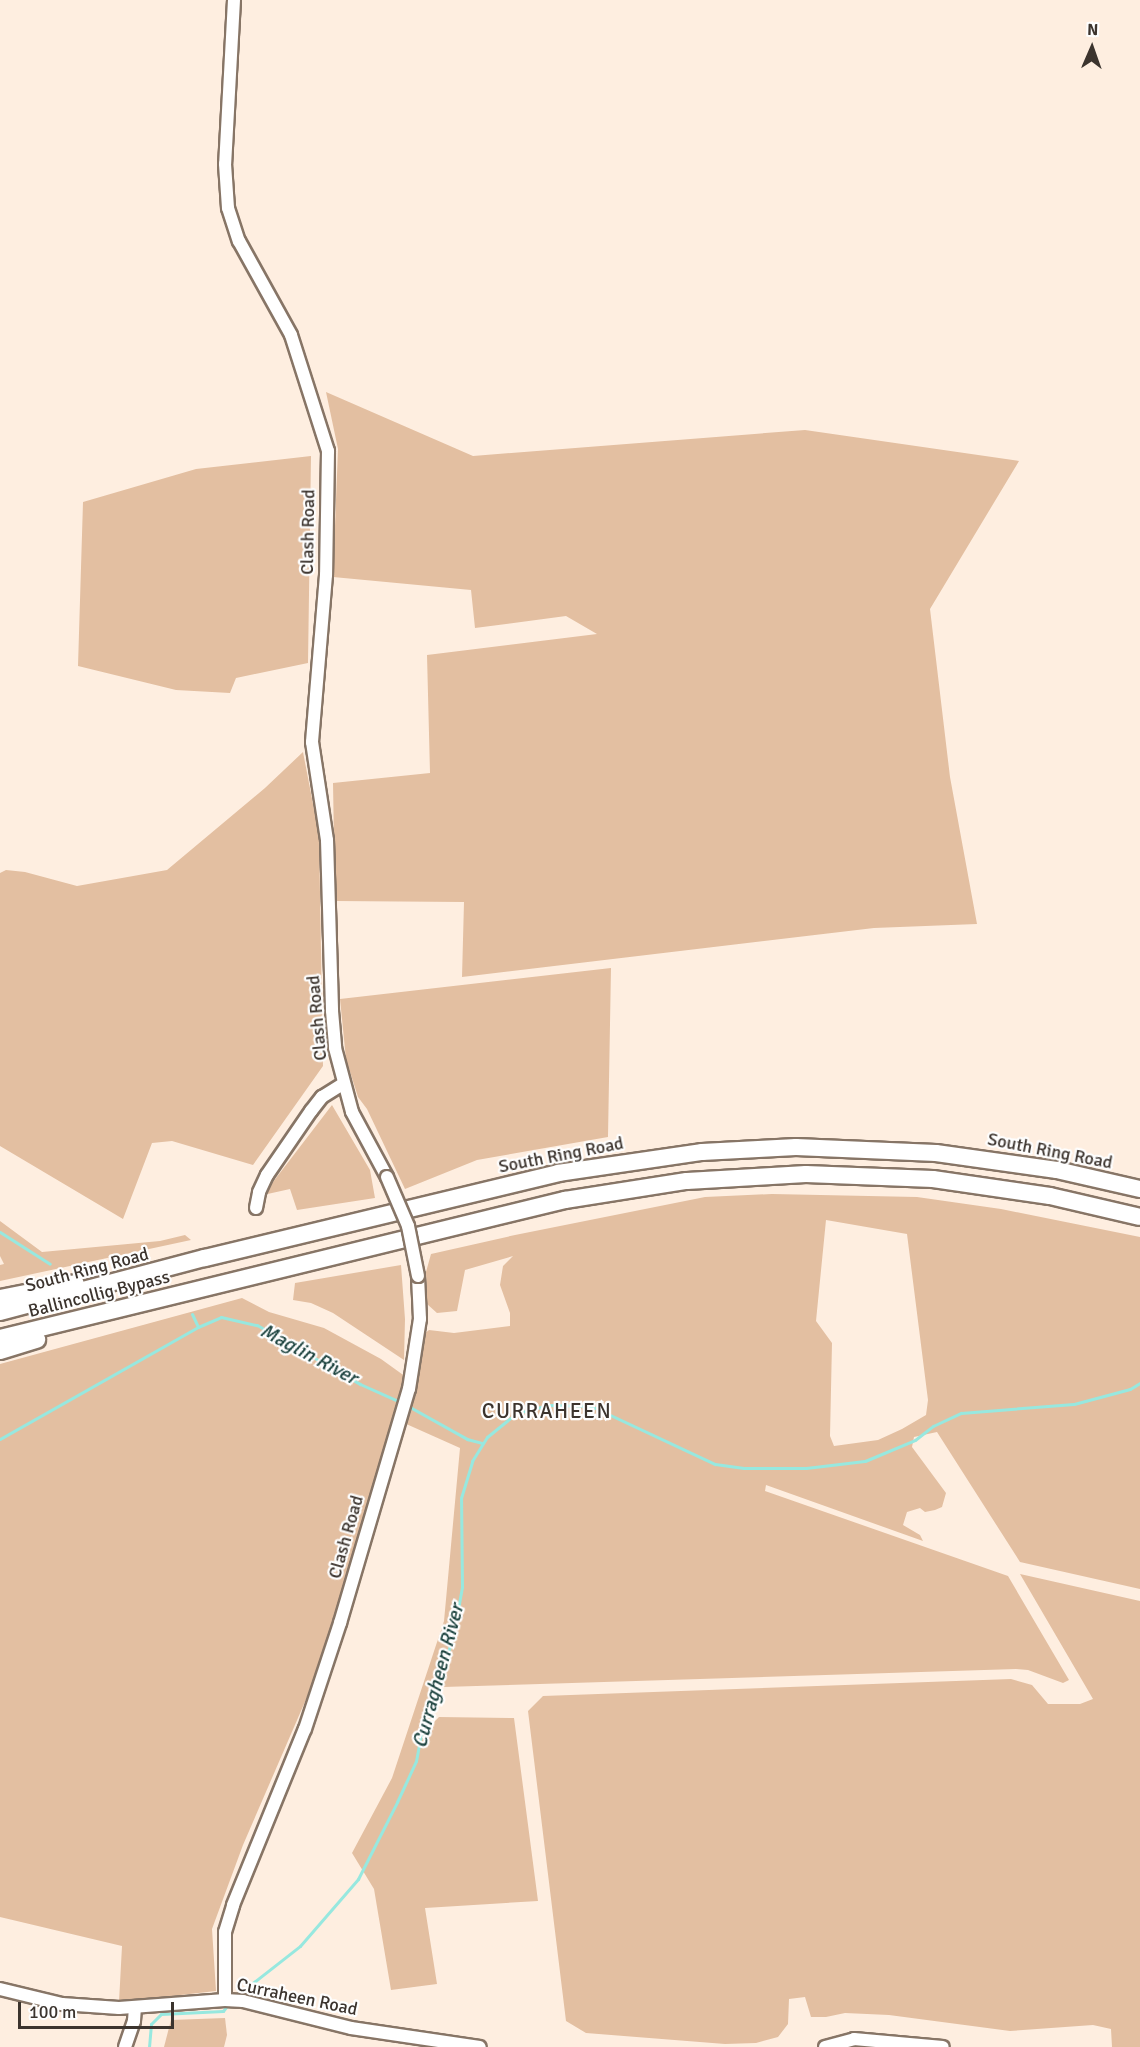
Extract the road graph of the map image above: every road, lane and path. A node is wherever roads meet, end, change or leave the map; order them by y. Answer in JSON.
{"nodes":[{"id":1,"x":234,"y":0,"type":"edge"},
{"id":2,"x":343,"y":1084,"type":"junction"},
{"id":3,"x":1140,"y":1190,"type":"edge"},
{"id":4,"x":256,"y":1208,"type":"dead end"},
{"id":5,"x":1140,"y":1217,"type":"edge"},
{"id":6,"x":205,"y":1258,"type":"junction"},
{"id":7,"x":207,"y":1288,"type":"junction"},
{"id":8,"x":0,"y":1298,"type":"edge"},
{"id":9,"x":0,"y":1312,"type":"edge"},
{"id":10,"x":0,"y":1338,"type":"edge"},
{"id":11,"x":0,"y":1351,"type":"edge"},
{"id":12,"x":0,"y":1989,"type":"edge"},
{"id":13,"x":225,"y":2000,"type":"junction"},
{"id":14,"x":135,"y":2008,"type":"junction"},
{"id":15,"x":125,"y":2047,"type":"edge"},
{"id":16,"x":480,"y":2047,"type":"edge"},
{"id":17,"x":825,"y":2047,"type":"edge"},
{"id":18,"x":944,"y":2047,"type":"edge"}],
"edges":[{"from":1,"to":2,"type":"street","name":"Clash Road"},
{"from":2,"to":4,"type":"street","name":"Clash Road"},
{"from":2,"to":13,"type":"street","name":"Clash Road","bridge":true},
{"from":3,"to":6,"type":"highway","name":"South Ring Road"},
{"from":5,"to":7,"type":"highway"},
{"from":6,"to":8,"type":"highway"},
{"from":6,"to":9,"type":"highway","name":"South Ring Road"},
{"from":7,"to":10,"type":"highway","name":"Ballincollig Bypass"},
{"from":7,"to":11,"type":"highway"},
{"from":12,"to":14,"type":"street","name":"Curraheen Road"},
{"from":13,"to":14,"type":"street","name":"Curraheen Road"},
{"from":13,"to":16,"type":"street","name":"Curraheen Road"},
{"from":14,"to":15,"type":"street"},
{"from":17,"to":18,"type":"street"}]}
